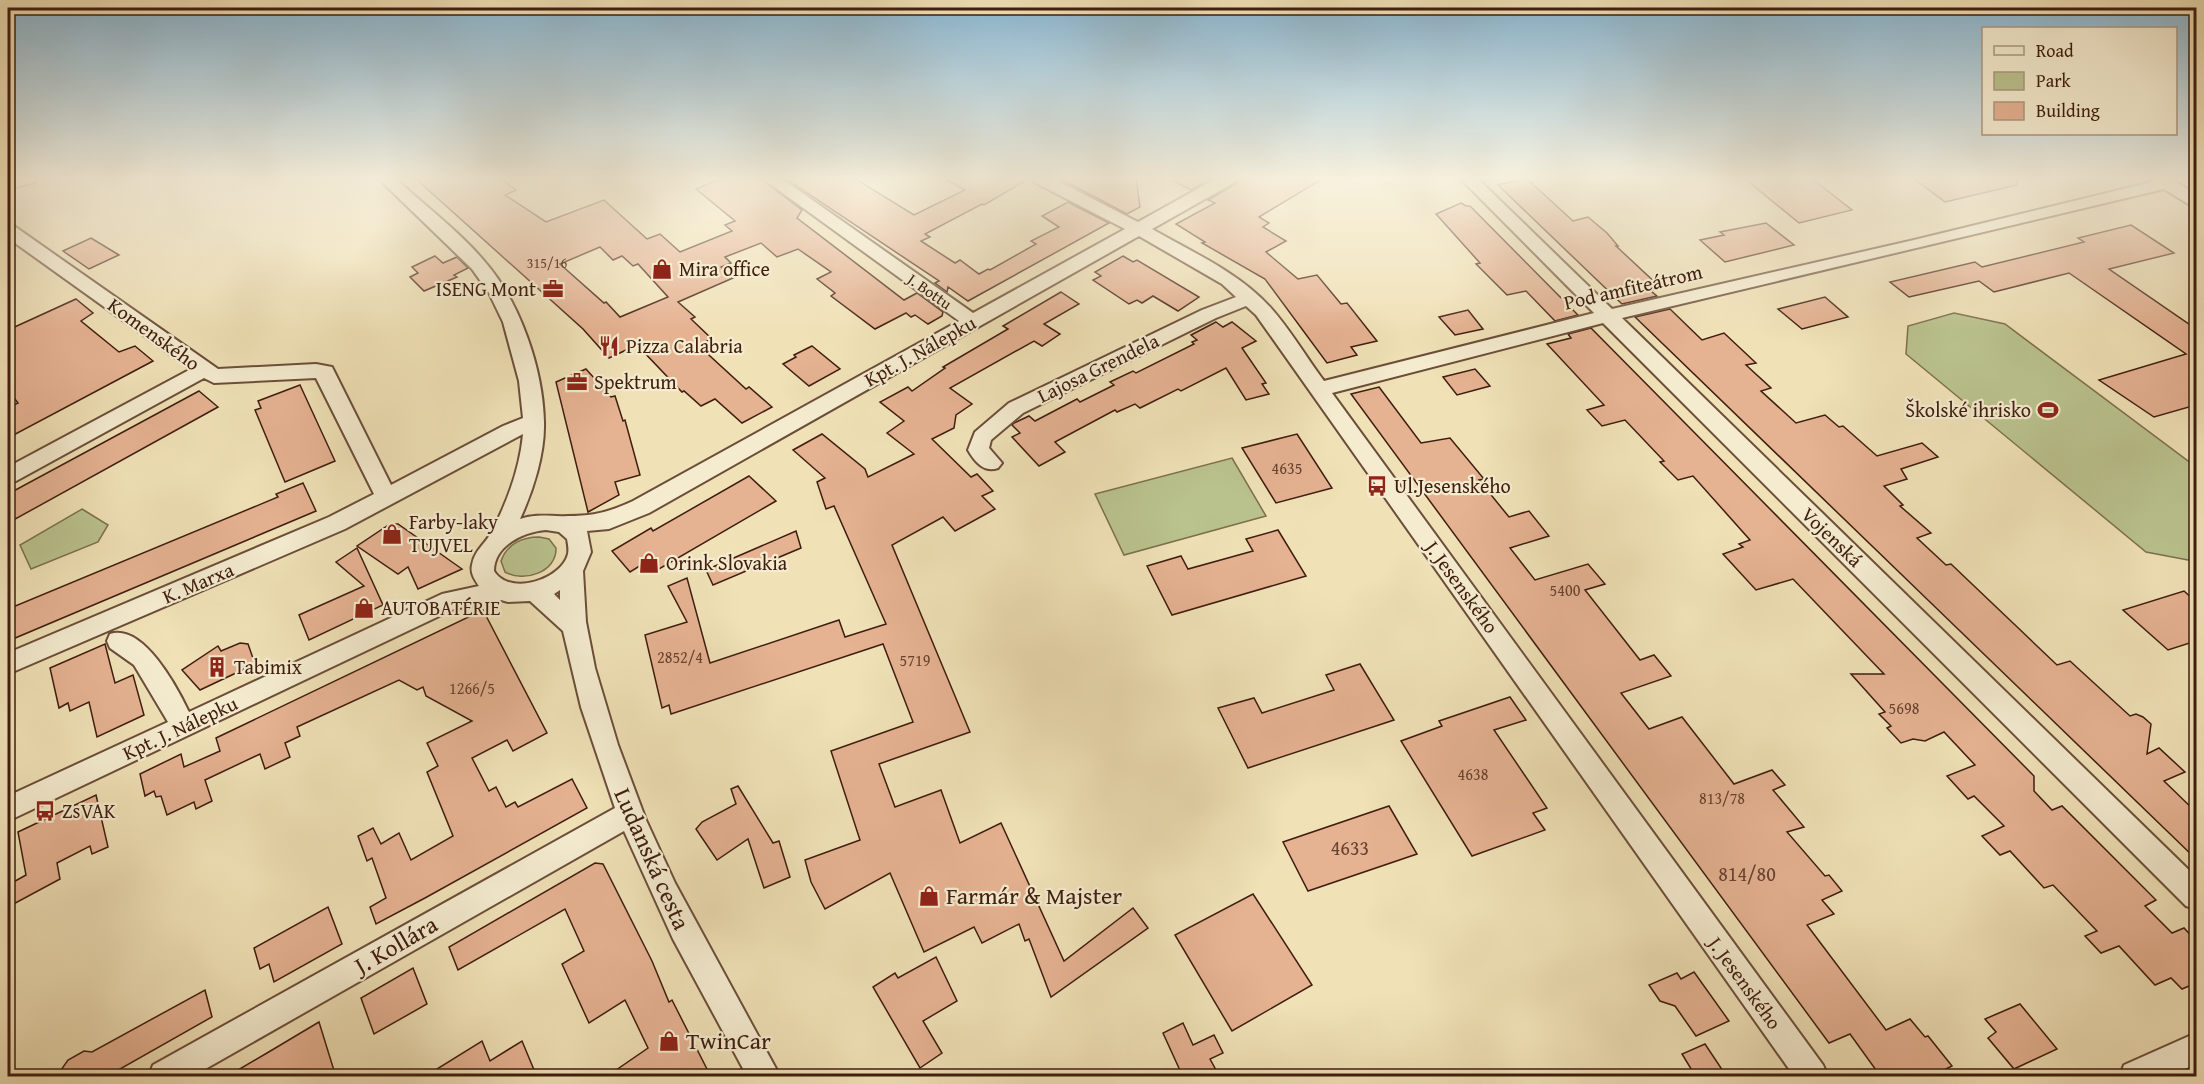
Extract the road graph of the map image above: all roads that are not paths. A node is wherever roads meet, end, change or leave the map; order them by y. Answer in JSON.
{"nodes":[{"id":1,"x":439,"y":229,"type":"edge"},
{"id":2,"x":841,"y":229,"type":"edge"},
{"id":3,"x":1136,"y":229,"type":"edge"},
{"id":4,"x":1138,"y":229,"type":"edge"},
{"id":5,"x":1519,"y":229,"type":"edge"},
{"id":6,"x":1978,"y":229,"type":"edge"},
{"id":7,"x":16,"y":243,"type":"edge"},
{"id":8,"x":1250,"y":298,"type":"junction"},
{"id":9,"x":1606,"y":316,"type":"junction"},
{"id":10,"x":972,"y":321,"type":"junction"},
{"id":11,"x":204,"y":370,"type":"junction"},
{"id":12,"x":1320,"y":389,"type":"junction"},
{"id":13,"x":534,"y":422,"type":"junction"},
{"id":14,"x":991,"y":464,"type":"dead end"},
{"id":15,"x":8,"y":476,"type":"edge"},
{"id":16,"x":386,"y":497,"type":"junction"},
{"id":17,"x":517,"y":502,"type":"junction"},
{"id":18,"x":609,"y":520,"type":"junction"},
{"id":19,"x":555,"y":524,"type":"junction"},
{"id":20,"x":499,"y":539,"type":"junction"},
{"id":21,"x":581,"y":546,"type":"junction"},
{"id":22,"x":571,"y":569,"type":"junction"},
{"id":23,"x":483,"y":570,"type":"junction"},
{"id":24,"x":501,"y":591,"type":"junction"},
{"id":25,"x":535,"y":591,"type":"junction"},
{"id":26,"x":450,"y":601,"type":"junction"},
{"id":27,"x":574,"y":626,"type":"junction"},
{"id":28,"x":119,"y":641,"type":"dead end"},
{"id":29,"x":8,"y":664,"type":"edge"},
{"id":30,"x":183,"y":727,"type":"junction"},
{"id":31,"x":8,"y":809,"type":"edge"},
{"id":32,"x":629,"y":814,"type":"junction"},
{"id":33,"x":2196,"y":896,"type":"edge"},
{"id":34,"x":2196,"y":1048,"type":"edge"},
{"id":35,"x":164,"y":1077,"type":"edge"},
{"id":36,"x":765,"y":1077,"type":"edge"},
{"id":37,"x":1812,"y":1077,"type":"edge"},
{"id":38,"x":2135,"y":1077,"type":"edge"}],
"edges":[{"from":1,"to":13,"type":"street"},
{"from":2,"to":10,"type":"street","name":"J. Bottu"},
{"from":3,"to":10,"type":"street","name":"Kpt. J. Nálepku"},
{"from":4,"to":8,"type":"street","name":"J. Jesenského"},
{"from":5,"to":9,"type":"street","name":"Vojenská"},
{"from":6,"to":9,"type":"street","name":"Pod amfiteátrom"},
{"from":7,"to":11,"type":"street","name":"Komenského"},
{"from":8,"to":12,"type":"street","name":"J. Jesenského"},
{"from":8,"to":14,"type":"street","name":"Lajosa Grendela"},
{"from":9,"to":12,"type":"street","name":"Pod amfiteátrom"},
{"from":9,"to":33,"type":"street","name":"Vojenská"},
{"from":10,"to":18,"type":"street","name":"Kpt. J. Nálepku"},
{"from":11,"to":15,"type":"street"},
{"from":11,"to":16,"type":"street","name":"Komenského"},
{"from":12,"to":37,"type":"street","name":"J. Jesenského"},
{"from":13,"to":16,"type":"street","name":"K. Marxa"},
{"from":13,"to":17,"type":"street"},
{"from":16,"to":29,"type":"street","name":"K. Marxa"},
{"from":17,"to":19,"type":"street"},
{"from":17,"to":20,"type":"street"},
{"from":18,"to":19,"type":"street","name":"Kpt. J. Nálepku"},
{"from":18,"to":21,"type":"street","name":"Kpt. J. Nálepku"},
{"from":19,"to":20,"type":"street"},
{"from":19,"to":21,"type":"street"},
{"from":20,"to":23,"type":"street"},
{"from":21,"to":22,"type":"street"},
{"from":22,"to":25,"type":"street"},
{"from":22,"to":27,"type":"street","name":"Ludanská cesta"},
{"from":23,"to":24,"type":"street"},
{"from":23,"to":26,"type":"street","name":"Kpt. J. Nálepku"},
{"from":24,"to":25,"type":"street"},
{"from":24,"to":26,"type":"street","name":"Kpt. J. Nálepku"},
{"from":25,"to":27,"type":"street"},
{"from":26,"to":30,"type":"street","name":"Kpt. J. Nálepku"},
{"from":27,"to":32,"type":"street","name":"Ludanská cesta"},
{"from":28,"to":30,"type":"street"},
{"from":30,"to":31,"type":"street","name":"Kpt. J. Nálepku"},
{"from":32,"to":35,"type":"street","name":"J. Kollára"},
{"from":32,"to":36,"type":"street","name":"Ludanská cesta"},
{"from":34,"to":38,"type":"street"}]}
